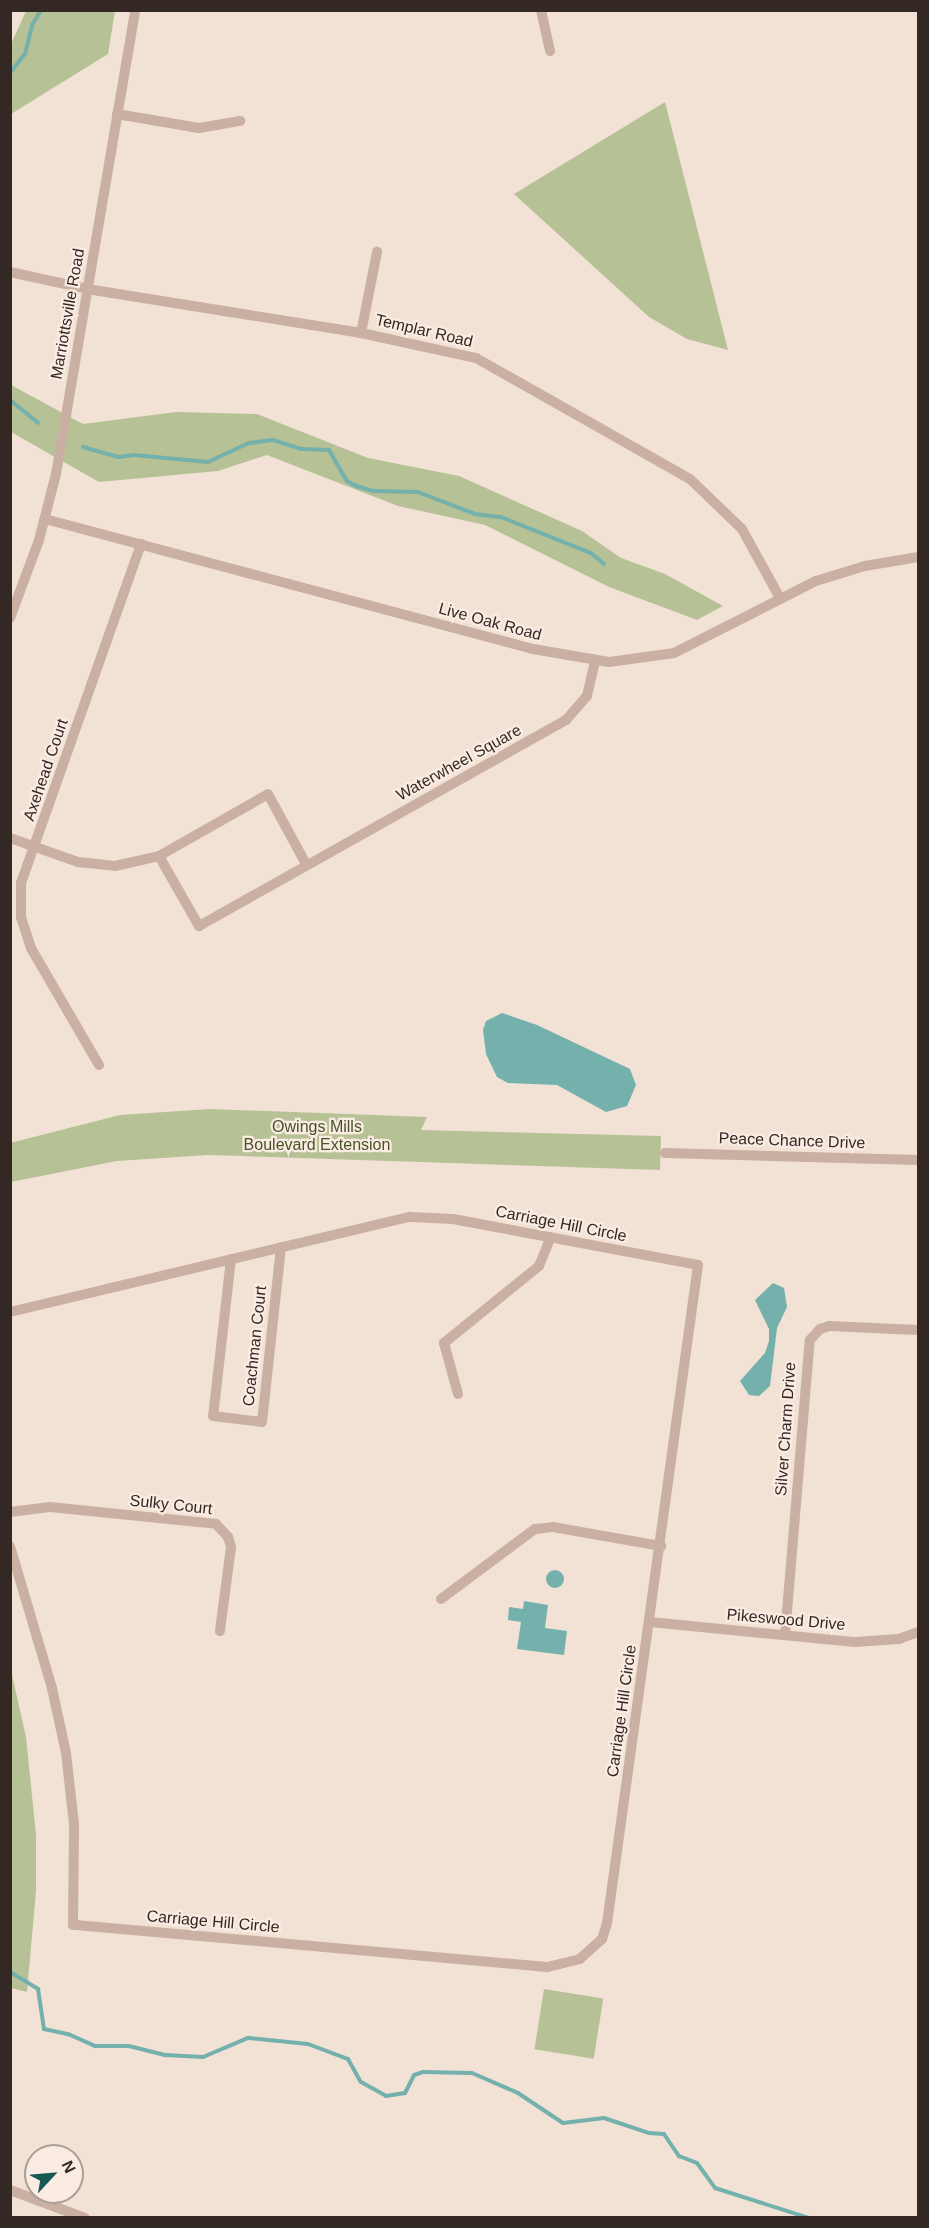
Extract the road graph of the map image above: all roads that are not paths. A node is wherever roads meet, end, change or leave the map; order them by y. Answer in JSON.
{"nodes":[{"id":1,"x":135,"y":10,"type":"edge"},
{"id":2,"x":541,"y":10,"type":"edge"},
{"id":3,"x":550,"y":51,"type":"dead end"},
{"id":4,"x":117,"y":114,"type":"junction"},
{"id":5,"x":240,"y":121,"type":"dead end"},
{"id":6,"x":377,"y":252,"type":"dead end"},
{"id":7,"x":10,"y":272,"type":"edge"},
{"id":8,"x":87,"y":289,"type":"junction"},
{"id":9,"x":361,"y":333,"type":"junction"},
{"id":10,"x":45,"y":519,"type":"junction"},
{"id":11,"x":141,"y":544,"type":"junction"},
{"id":12,"x":918,"y":557,"type":"edge"},
{"id":13,"x":780,"y":598,"type":"junction"},
{"id":14,"x":11,"y":614,"type":"edge"},
{"id":15,"x":595,"y":661,"type":"junction"},
{"id":16,"x":10,"y":838,"type":"edge"},
{"id":17,"x":34,"y":847,"type":"junction"},
{"id":18,"x":159,"y":856,"type":"junction"},
{"id":19,"x":306,"y":864,"type":"junction"},
{"id":20,"x":99,"y":1065,"type":"dead end"},
{"id":21,"x":665,"y":1153,"type":"dead end"},
{"id":22,"x":918,"y":1160,"type":"edge"},
{"id":23,"x":552,"y":1237,"type":"junction"},
{"id":24,"x":281,"y":1246,"type":"junction"},
{"id":25,"x":231,"y":1259,"type":"junction"},
{"id":26,"x":10,"y":1312,"type":"edge"},
{"id":27,"x":918,"y":1330,"type":"edge"},
{"id":28,"x":458,"y":1394,"type":"dead end"},
{"id":29,"x":10,"y":1512,"type":"edge"},
{"id":30,"x":10,"y":1546,"type":"edge"},
{"id":31,"x":661,"y":1546,"type":"junction"},
{"id":32,"x":441,"y":1599,"type":"dead end"},
{"id":33,"x":650,"y":1622,"type":"junction"},
{"id":34,"x":220,"y":1631,"type":"dead end"},
{"id":35,"x":918,"y":1632,"type":"edge"},
{"id":36,"x":785,"y":1635,"type":"junction"},
{"id":37,"x":10,"y":2190,"type":"edge"},
{"id":38,"x":86,"y":2217,"type":"edge"}],
"edges":[{"from":1,"to":4,"type":"street","name":"Marriottsville Road"},
{"from":2,"to":3,"type":"street"},
{"from":4,"to":5,"type":"street"},
{"from":4,"to":8,"type":"street","name":"Marriottsville Road"},
{"from":6,"to":9,"type":"street"},
{"from":7,"to":8,"type":"street","name":"Templar Road"},
{"from":8,"to":9,"type":"street","name":"Templar Road"},
{"from":8,"to":10,"type":"street","name":"Marriottsville Road"},
{"from":9,"to":13,"type":"street","name":"Templar Road"},
{"from":10,"to":11,"type":"street","name":"Live Oak Road"},
{"from":10,"to":14,"type":"street","name":"Marriottsville Road"},
{"from":11,"to":15,"type":"street","name":"Live Oak Road"},
{"from":11,"to":17,"type":"street","name":"Axehead Court"},
{"from":12,"to":13,"type":"street","name":"Live Oak Road"},
{"from":13,"to":15,"type":"street","name":"Live Oak Road"},
{"from":15,"to":19,"type":"street","name":"Waterwheel Square"},
{"from":16,"to":17,"type":"street"},
{"from":17,"to":18,"type":"street"},
{"from":17,"to":20,"type":"street","name":"Axehead Court"},
{"from":18,"to":19,"type":"street","name":"Waterwheel Square"},
{"from":18,"to":19,"type":"street"},
{"from":21,"to":22,"type":"street","name":"Peace Chance Drive"},
{"from":23,"to":24,"type":"street","name":"Carriage Hill Circle"},
{"from":23,"to":28,"type":"street"},
{"from":23,"to":31,"type":"street","name":"Carriage Hill Circle"},
{"from":24,"to":25,"type":"street","name":"Carriage Hill Circle"},
{"from":24,"to":25,"type":"street","name":"Coachman Court"},
{"from":25,"to":26,"type":"street","name":"Carriage Hill Circle"},
{"from":27,"to":36,"type":"street","name":"Silver Charm Drive"},
{"from":29,"to":34,"type":"street","name":"Sulky Court"},
{"from":30,"to":33,"type":"street","name":"Carriage Hill Circle"},
{"from":31,"to":32,"type":"street"},
{"from":31,"to":33,"type":"street","name":"Carriage Hill Circle"},
{"from":33,"to":36,"type":"street","name":"Pikeswood Drive"},
{"from":35,"to":36,"type":"street","name":"Pikeswood Drive"},
{"from":37,"to":38,"type":"street"}]}
